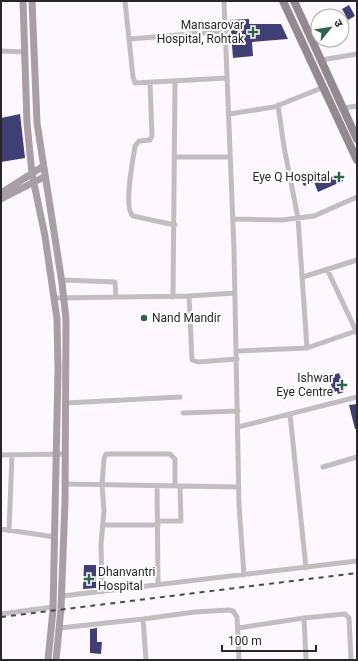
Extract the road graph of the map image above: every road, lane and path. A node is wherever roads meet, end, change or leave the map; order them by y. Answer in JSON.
{"nodes":[{"id":1,"x":23,"y":1,"type":"edge"},
{"id":2,"x":32,"y":1,"type":"edge"},
{"id":3,"x":125,"y":1,"type":"edge"},
{"id":4,"x":224,"y":1,"type":"edge"},
{"id":5,"x":283,"y":1,"type":"edge"},
{"id":6,"x":294,"y":1,"type":"edge"},
{"id":7,"x":226,"y":31,"type":"junction"},
{"id":8,"x":130,"y":40,"type":"junction"},
{"id":9,"x":1,"y":51,"type":"edge"},
{"id":10,"x":24,"y":52,"type":"junction"},
{"id":11,"x":357,"y":54,"type":"edge"},
{"id":12,"x":321,"y":60,"type":"junction"},
{"id":13,"x":227,"y":78,"type":"junction"},
{"id":14,"x":175,"y":81,"type":"junction"},
{"id":15,"x":150,"y":83,"type":"junction"},
{"id":16,"x":324,"y":87,"type":"junction"},
{"id":17,"x":278,"y":105,"type":"junction"},
{"id":18,"x":357,"y":106,"type":"edge"},
{"id":19,"x":343,"y":108,"type":"junction"},
{"id":20,"x":229,"y":114,"type":"junction"},
{"id":21,"x":357,"y":139,"type":"edge"},
{"id":22,"x":175,"y":157,"type":"junction"},
{"id":23,"x":230,"y":157,"type":"junction"},
{"id":24,"x":357,"y":160,"type":"edge"},
{"id":25,"x":42,"y":167,"type":"junction"},
{"id":26,"x":32,"y":174,"type":"junction"},
{"id":27,"x":44,"y":177,"type":"junction"},
{"id":28,"x":34,"y":182,"type":"junction"},
{"id":29,"x":1,"y":193,"type":"edge"},
{"id":30,"x":357,"y":197,"type":"edge"},
{"id":31,"x":1,"y":199,"type":"edge"},
{"id":32,"x":298,"y":218,"type":"junction"},
{"id":33,"x":233,"y":219,"type":"junction"},
{"id":34,"x":175,"y":224,"type":"junction"},
{"id":35,"x":357,"y":260,"type":"edge"},
{"id":36,"x":327,"y":269,"type":"junction"},
{"id":37,"x":303,"y":277,"type":"junction"},
{"id":38,"x":62,"y":280,"type":"junction"},
{"id":39,"x":235,"y":293,"type":"junction"},
{"id":40,"x":189,"y":296,"type":"junction"},
{"id":41,"x":116,"y":297,"type":"junction"},
{"id":42,"x":173,"y":297,"type":"junction"},
{"id":43,"x":54,"y":298,"type":"junction"},
{"id":44,"x":64,"y":298,"type":"junction"},
{"id":45,"x":357,"y":332,"type":"edge"},
{"id":46,"x":57,"y":344,"type":"junction"},
{"id":47,"x":66,"y":344,"type":"junction"},
{"id":48,"x":307,"y":348,"type":"junction"},
{"id":49,"x":237,"y":351,"type":"junction"},
{"id":50,"x":237,"y":359,"type":"junction"},
{"id":51,"x":180,"y":397,"type":"dead end"},
{"id":52,"x":357,"y":397,"type":"edge"},
{"id":53,"x":66,"y":403,"type":"junction"},
{"id":54,"x":238,"y":411,"type":"junction"},
{"id":55,"x":183,"y":413,"type":"dead end"},
{"id":56,"x":290,"y":414,"type":"junction"},
{"id":57,"x":238,"y":427,"type":"junction"},
{"id":58,"x":56,"y":454,"type":"junction"},
{"id":59,"x":66,"y":454,"type":"junction"},
{"id":60,"x":1,"y":455,"type":"edge"},
{"id":61,"x":12,"y":455,"type":"junction"},
{"id":62,"x":357,"y":457,"type":"edge"},
{"id":63,"x":323,"y":467,"type":"dead end"},
{"id":64,"x":66,"y":484,"type":"junction"},
{"id":65,"x":102,"y":485,"type":"junction"},
{"id":66,"x":158,"y":486,"type":"junction"},
{"id":67,"x":177,"y":486,"type":"junction"},
{"id":68,"x":239,"y":487,"type":"junction"},
{"id":69,"x":158,"y":523,"type":"junction"},
{"id":70,"x":103,"y":525,"type":"junction"},
{"id":71,"x":1,"y":529,"type":"edge"},
{"id":72,"x":9,"y":530,"type":"junction"},
{"id":73,"x":55,"y":537,"type":"junction"},
{"id":74,"x":357,"y":561,"type":"edge"},
{"id":75,"x":306,"y":568,"type":"junction"},
{"id":76,"x":244,"y":575,"type":"junction"},
{"id":77,"x":158,"y":586,"type":"junction"},
{"id":78,"x":102,"y":592,"type":"junction"},
{"id":79,"x":62,"y":596,"type":"junction"},
{"id":80,"x":53,"y":606,"type":"junction"},
{"id":81,"x":1,"y":614,"type":"edge"},
{"id":82,"x":304,"y":618,"type":"junction"},
{"id":83,"x":143,"y":619,"type":"junction"},
{"id":84,"x":60,"y":628,"type":"junction"},
{"id":85,"x":238,"y":628,"type":"junction"},
{"id":86,"x":48,"y":660,"type":"edge"},
{"id":87,"x":56,"y":660,"type":"edge"},
{"id":88,"x":146,"y":660,"type":"edge"},
{"id":89,"x":239,"y":660,"type":"edge"},
{"id":90,"x":306,"y":660,"type":"edge"},
{"id":91,"x":350,"y":660,"type":"edge"}],
"edges":[{"from":1,"to":10,"type":"main road"},
{"from":2,"to":25,"type":"main road"},
{"from":3,"to":8,"type":"street"},
{"from":4,"to":7,"type":"street"},
{"from":5,"to":16,"type":"main road"},
{"from":6,"to":12,"type":"main road"},
{"from":7,"to":8,"type":"street"},
{"from":7,"to":13,"type":"street"},
{"from":8,"to":15,"type":"street"},
{"from":9,"to":10,"type":"street"},
{"from":10,"to":26,"type":"main road"},
{"from":11,"to":12,"type":"street"},
{"from":12,"to":19,"type":"main road"},
{"from":13,"to":14,"type":"street"},
{"from":13,"to":20,"type":"street"},
{"from":14,"to":15,"type":"street"},
{"from":14,"to":22,"type":"street"},
{"from":15,"to":34,"type":"street"},
{"from":16,"to":17,"type":"street"},
{"from":16,"to":24,"type":"main road"},
{"from":17,"to":20,"type":"street"},
{"from":17,"to":32,"type":"street"},
{"from":18,"to":19,"type":"street"},
{"from":19,"to":21,"type":"main road"},
{"from":20,"to":23,"type":"street"},
{"from":22,"to":23,"type":"street"},
{"from":22,"to":34,"type":"street"},
{"from":23,"to":33,"type":"street"},
{"from":25,"to":26,"type":"main road"},
{"from":25,"to":27,"type":"main road"},
{"from":26,"to":28,"type":"main road"},
{"from":26,"to":29,"type":"main road"},
{"from":27,"to":28,"type":"main road"},
{"from":27,"to":38,"type":"main road"},
{"from":28,"to":31,"type":"main road"},
{"from":28,"to":43,"type":"main road"},
{"from":30,"to":32,"type":"street"},
{"from":32,"to":33,"type":"street"},
{"from":32,"to":37,"type":"street"},
{"from":33,"to":39,"type":"street"},
{"from":34,"to":42,"type":"street"},
{"from":35,"to":36,"type":"street"},
{"from":36,"to":37,"type":"street"},
{"from":36,"to":45,"type":"street"},
{"from":37,"to":48,"type":"street"},
{"from":38,"to":41,"type":"street"},
{"from":38,"to":44,"type":"main road"},
{"from":39,"to":40,"type":"street"},
{"from":39,"to":49,"type":"street"},
{"from":40,"to":42,"type":"street"},
{"from":40,"to":50,"type":"street"},
{"from":41,"to":42,"type":"street"},
{"from":41,"to":44,"type":"street"},
{"from":43,"to":44,"type":"street"},
{"from":43,"to":46,"type":"main road"},
{"from":44,"to":47,"type":"main road"},
{"from":45,"to":48,"type":"street"},
{"from":46,"to":47,"type":"main road"},
{"from":46,"to":58,"type":"main road"},
{"from":47,"to":53,"type":"main road"},
{"from":48,"to":49,"type":"street"},
{"from":49,"to":50,"type":"street"},
{"from":50,"to":54,"type":"street"},
{"from":51,"to":53,"type":"street"},
{"from":52,"to":56,"type":"street"},
{"from":53,"to":59,"type":"main road"},
{"from":54,"to":55,"type":"street"},
{"from":54,"to":57,"type":"street"},
{"from":56,"to":57,"type":"street"},
{"from":56,"to":75,"type":"street"},
{"from":57,"to":68,"type":"street"},
{"from":58,"to":59,"type":"street"},
{"from":58,"to":61,"type":"street"},
{"from":58,"to":73,"type":"main road"},
{"from":59,"to":64,"type":"main road"},
{"from":60,"to":61,"type":"street"},
{"from":61,"to":72,"type":"street"},
{"from":62,"to":63,"type":"street"},
{"from":64,"to":65,"type":"street"},
{"from":64,"to":79,"type":"main road"},
{"from":65,"to":66,"type":"street"},
{"from":65,"to":67,"type":"street"},
{"from":65,"to":70,"type":"street"},
{"from":66,"to":67,"type":"street"},
{"from":66,"to":69,"type":"street"},
{"from":67,"to":68,"type":"street"},
{"from":67,"to":69,"type":"street"},
{"from":68,"to":76,"type":"street"},
{"from":69,"to":70,"type":"street"},
{"from":69,"to":77,"type":"street"},
{"from":70,"to":78,"type":"street"},
{"from":71,"to":72,"type":"street"},
{"from":72,"to":73,"type":"street"},
{"from":73,"to":80,"type":"main road"},
{"from":74,"to":75,"type":"street"},
{"from":75,"to":76,"type":"street"},
{"from":76,"to":77,"type":"street"},
{"from":77,"to":78,"type":"street"},
{"from":78,"to":79,"type":"street"},
{"from":79,"to":84,"type":"main road"},
{"from":80,"to":81,"type":"street"},
{"from":80,"to":86,"type":"main road"},
{"from":82,"to":85,"type":"street"},
{"from":82,"to":90,"type":"street"},
{"from":82,"to":91,"type":"street"},
{"from":83,"to":84,"type":"street"},
{"from":83,"to":85,"type":"street"},
{"from":83,"to":88,"type":"street"},
{"from":84,"to":87,"type":"main road"},
{"from":85,"to":89,"type":"street"}]}
